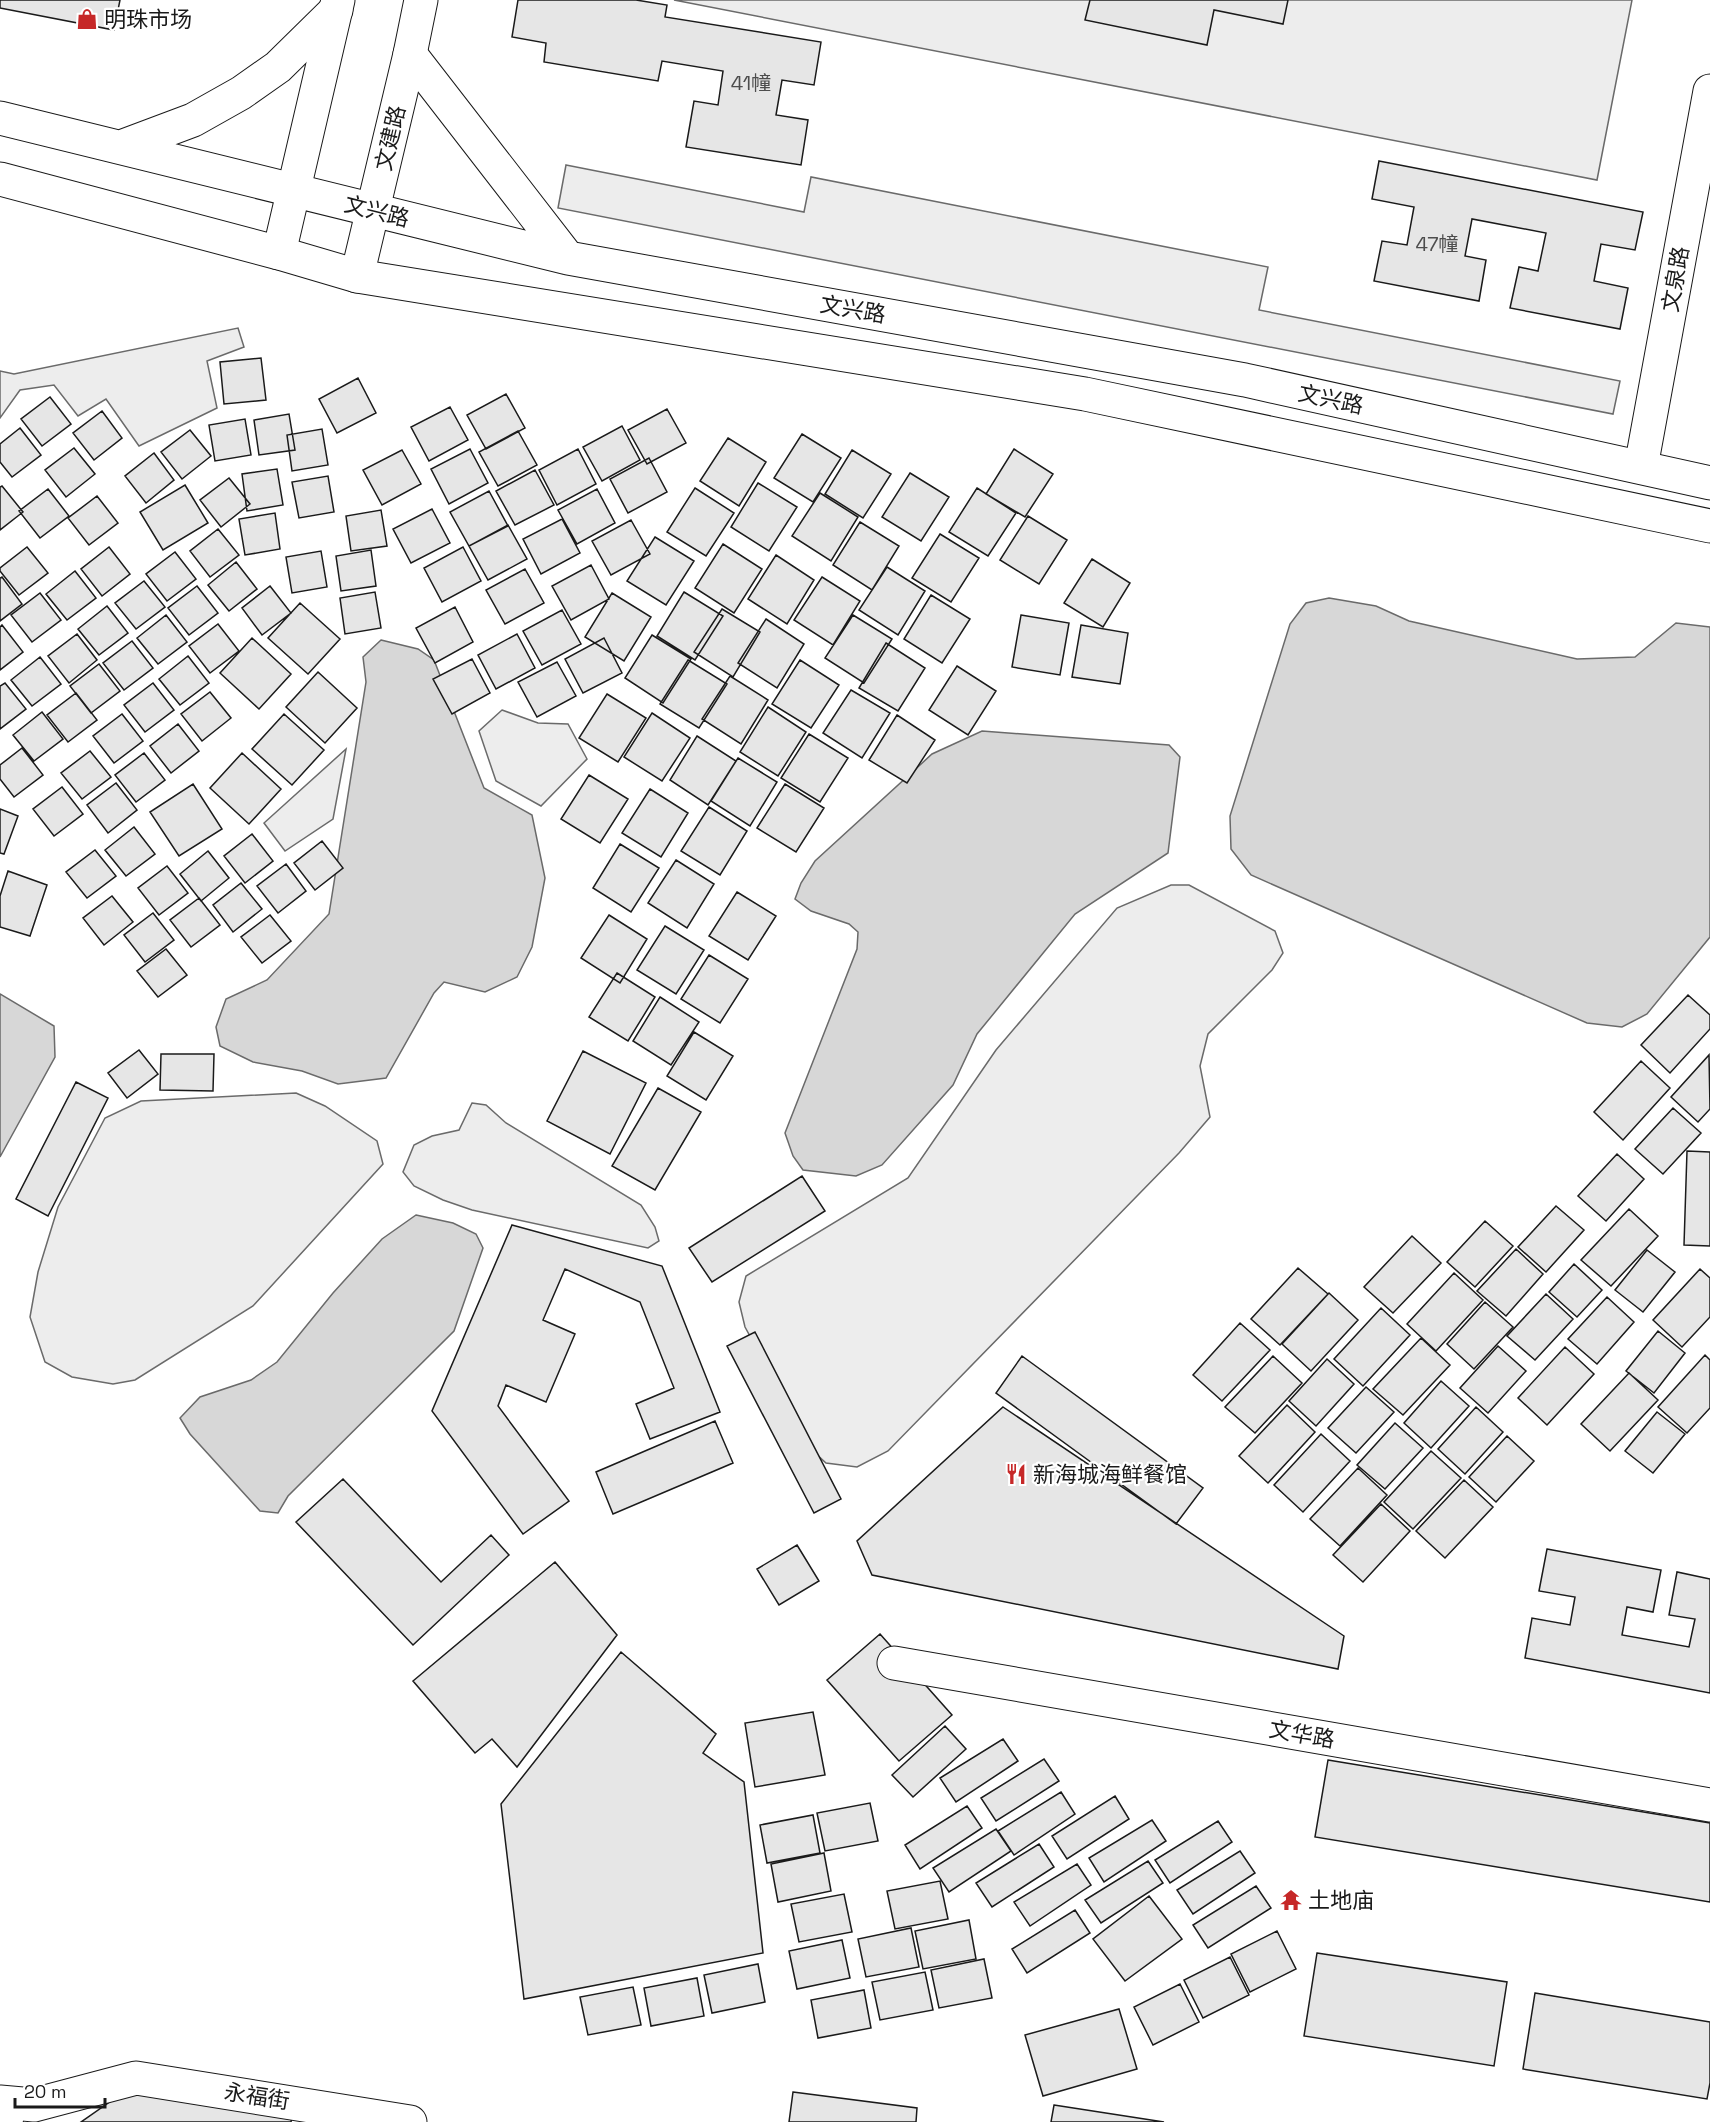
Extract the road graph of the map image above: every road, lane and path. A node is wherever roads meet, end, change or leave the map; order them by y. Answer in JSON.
{"nodes":[{"id":1,"x":421,"y":0,"type":"edge"},
{"id":2,"x":337,"y":5,"type":"edge"},
{"id":3,"x":410,"y":54,"type":"junction"},
{"id":4,"x":1710,"y":91,"type":"edge"},
{"id":5,"x":0,"y":118,"type":"edge"},
{"id":6,"x":121,"y":147,"type":"junction"},
{"id":7,"x":0,"y":179,"type":"edge"},
{"id":8,"x":294,"y":190,"type":"junction"},
{"id":9,"x":373,"y":210,"type":"junction"},
{"id":10,"x":279,"y":253,"type":"junction"},
{"id":11,"x":568,"y":258,"type":"junction"},
{"id":12,"x":357,"y":276,"type":"junction"},
{"id":13,"x":1641,"y":467,"type":"junction"},
{"id":14,"x":1710,"y":483,"type":"edge"},
{"id":15,"x":1710,"y":526,"type":"edge"},
{"id":16,"x":894,"y":1663,"type":"dead end"},
{"id":17,"x":1710,"y":1805,"type":"edge"},
{"id":18,"x":5,"y":2109,"type":"edge"},
{"id":19,"x":410,"y":2122,"type":"edge"}],
"edges":[{"from":1,"to":3,"type":"street","name":"文建路"},
{"from":2,"to":6,"type":"street"},
{"from":2,"to":8,"type":"street"},
{"from":3,"to":9,"type":"street","name":"文建路"},
{"from":3,"to":11,"type":"street"},
{"from":4,"to":13,"type":"street","name":"文泉路"},
{"from":5,"to":6,"type":"street","name":"文兴路"},
{"from":6,"to":8,"type":"street","name":"文兴路"},
{"from":7,"to":10,"type":"street","name":"文兴路"},
{"from":8,"to":9,"type":"street","name":"文兴路"},
{"from":8,"to":10,"type":"street"},
{"from":9,"to":11,"type":"street","name":"文兴路"},
{"from":9,"to":12,"type":"street","name":"文建路"},
{"from":10,"to":12,"type":"street","name":"文兴路"},
{"from":11,"to":13,"type":"street","name":"文兴路"},
{"from":12,"to":15,"type":"street","name":"文兴路"},
{"from":13,"to":14,"type":"street","name":"文兴路"},
{"from":16,"to":17,"type":"street","name":"文华路"},
{"from":18,"to":19,"type":"street","name":"永福街"}]}
